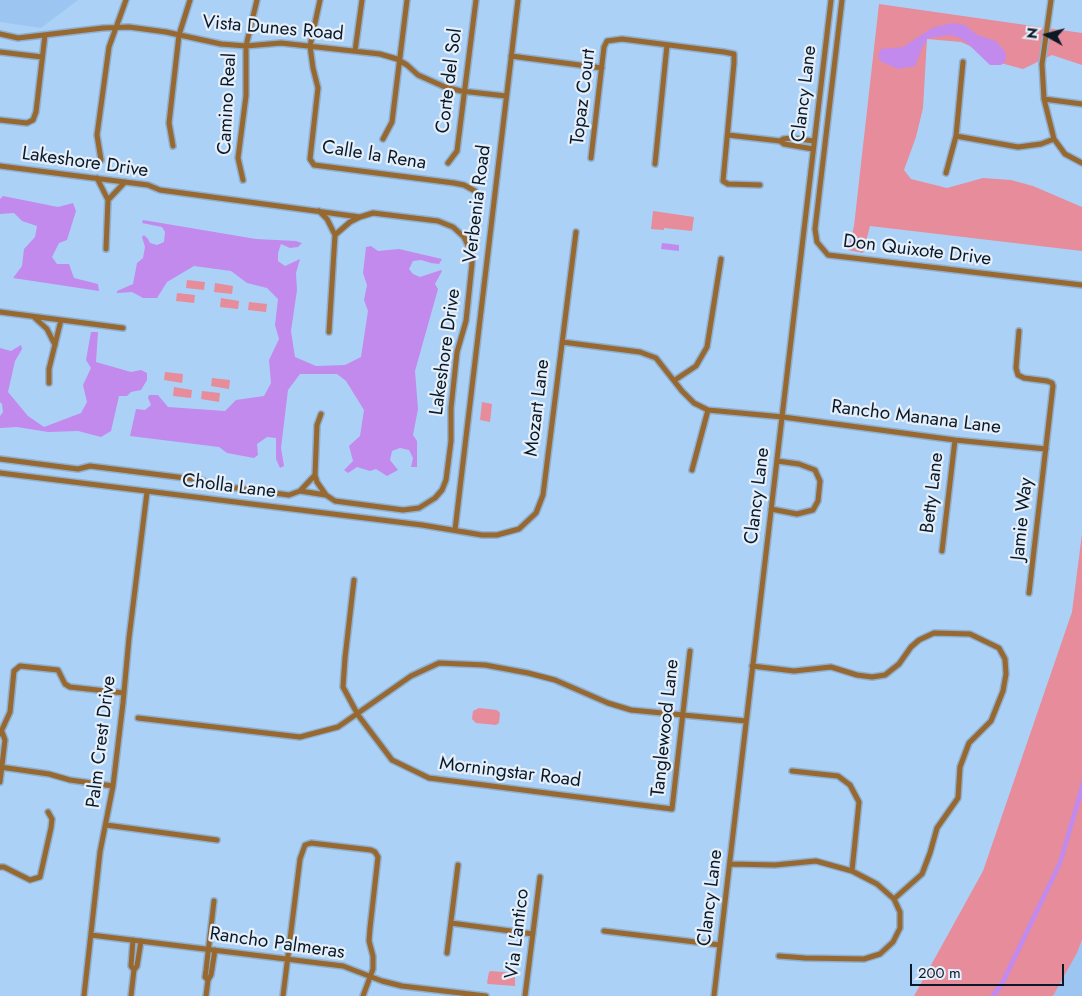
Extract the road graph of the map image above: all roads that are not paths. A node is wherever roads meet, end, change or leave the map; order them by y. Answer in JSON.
{"nodes":[{"id":1,"x":126,"y":0,"type":"edge"},
{"id":2,"x":190,"y":0,"type":"edge"},
{"id":3,"x":257,"y":0,"type":"edge"},
{"id":4,"x":320,"y":0,"type":"edge"},
{"id":5,"x":362,"y":0,"type":"edge"},
{"id":6,"x":407,"y":0,"type":"edge"},
{"id":7,"x":476,"y":0,"type":"edge"},
{"id":8,"x":518,"y":0,"type":"edge"},
{"id":9,"x":830,"y":0,"type":"edge"},
{"id":10,"x":842,"y":0,"type":"edge"},
{"id":11,"x":1051,"y":0,"type":"edge"},
{"id":12,"x":115,"y":27,"type":"junction"},
{"id":13,"x":0,"y":34,"type":"edge"},
{"id":14,"x":45,"y":35,"type":"junction"},
{"id":15,"x":179,"y":35,"type":"junction"},
{"id":16,"x":667,"y":44,"type":"junction"},
{"id":17,"x":246,"y":46,"type":"junction"},
{"id":18,"x":310,"y":46,"type":"junction"},
{"id":19,"x":355,"y":51,"type":"junction"},
{"id":20,"x":0,"y":52,"type":"edge"},
{"id":21,"x":511,"y":56,"type":"junction"},
{"id":22,"x":42,"y":57,"type":"junction"},
{"id":23,"x":399,"y":60,"type":"junction"},
{"id":24,"x":964,"y":62,"type":"dead end"},
{"id":25,"x":602,"y":68,"type":"junction"},
{"id":26,"x":465,"y":92,"type":"junction"},
{"id":27,"x":506,"y":96,"type":"junction"},
{"id":28,"x":1044,"y":99,"type":"junction"},
{"id":29,"x":1082,"y":104,"type":"edge"},
{"id":30,"x":0,"y":120,"type":"edge"},
{"id":31,"x":728,"y":135,"type":"junction"},
{"id":32,"x":956,"y":136,"type":"junction"},
{"id":33,"x":383,"y":138,"type":"dead end"},
{"id":34,"x":1054,"y":139,"type":"junction"},
{"id":35,"x":814,"y":141,"type":"junction"},
{"id":36,"x":780,"y":142,"type":"junction"},
{"id":37,"x":173,"y":146,"type":"dead end"},
{"id":38,"x":813,"y":149,"type":"junction"},
{"id":39,"x":591,"y":158,"type":"dead end"},
{"id":40,"x":101,"y":160,"type":"dead end"},
{"id":41,"x":448,"y":163,"type":"dead end"},
{"id":42,"x":1082,"y":163,"type":"edge"},
{"id":43,"x":654,"y":164,"type":"dead end"},
{"id":44,"x":0,"y":166,"type":"edge"},
{"id":45,"x":946,"y":174,"type":"dead end"},
{"id":46,"x":97,"y":178,"type":"junction"},
{"id":47,"x":243,"y":180,"type":"dead end"},
{"id":48,"x":125,"y":182,"type":"junction"},
{"id":49,"x":760,"y":186,"type":"dead end"},
{"id":50,"x":475,"y":191,"type":"dead end"},
{"id":51,"x":108,"y":200,"type":"junction"},
{"id":52,"x":319,"y":211,"type":"junction"},
{"id":53,"x":360,"y":217,"type":"junction"},
{"id":54,"x":576,"y":232,"type":"dead end"},
{"id":55,"x":334,"y":236,"type":"junction"},
{"id":56,"x":106,"y":250,"type":"dead end"},
{"id":57,"x":721,"y":259,"type":"dead end"},
{"id":58,"x":1082,"y":285,"type":"edge"},
{"id":59,"x":0,"y":312,"type":"edge"},
{"id":60,"x":32,"y":316,"type":"junction"},
{"id":61,"x":61,"y":320,"type":"junction"},
{"id":62,"x":123,"y":328,"type":"dead end"},
{"id":63,"x":1019,"y":331,"type":"dead end"},
{"id":64,"x":329,"y":332,"type":"dead end"},
{"id":65,"x":562,"y":342,"type":"junction"},
{"id":66,"x":55,"y":345,"type":"junction"},
{"id":67,"x":675,"y":380,"type":"junction"},
{"id":68,"x":49,"y":383,"type":"dead end"},
{"id":69,"x":708,"y":410,"type":"junction"},
{"id":70,"x":321,"y":414,"type":"dead end"},
{"id":71,"x":782,"y":417,"type":"junction"},
{"id":72,"x":955,"y":440,"type":"junction"},
{"id":73,"x":1046,"y":448,"type":"junction"},
{"id":74,"x":0,"y":459,"type":"edge"},
{"id":75,"x":777,"y":461,"type":"junction"},
{"id":76,"x":692,"y":470,"type":"dead end"},
{"id":77,"x":0,"y":473,"type":"edge"},
{"id":78,"x":315,"y":475,"type":"junction"},
{"id":79,"x":300,"y":491,"type":"junction"},
{"id":80,"x":147,"y":492,"type":"junction"},
{"id":81,"x":326,"y":495,"type":"junction"},
{"id":82,"x":771,"y":509,"type":"junction"},
{"id":83,"x":455,"y":530,"type":"junction"},
{"id":84,"x":942,"y":551,"type":"dead end"},
{"id":85,"x":354,"y":580,"type":"dead end"},
{"id":86,"x":1030,"y":594,"type":"dead end"},
{"id":87,"x":690,"y":651,"type":"dead end"},
{"id":88,"x":752,"y":666,"type":"junction"},
{"id":89,"x":124,"y":693,"type":"junction"},
{"id":90,"x":682,"y":714,"type":"junction"},
{"id":91,"x":358,"y":715,"type":"junction"},
{"id":92,"x":138,"y":718,"type":"dead end"},
{"id":93,"x":746,"y":720,"type":"junction"},
{"id":94,"x":1,"y":733,"type":"edge"},
{"id":95,"x":1,"y":767,"type":"edge"},
{"id":96,"x":792,"y":771,"type":"dead end"},
{"id":97,"x":0,"y":782,"type":"edge"},
{"id":98,"x":112,"y":786,"type":"junction"},
{"id":99,"x":672,"y":809,"type":"joint"},
{"id":100,"x":48,"y":812,"type":"dead end"},
{"id":101,"x":106,"y":825,"type":"junction"},
{"id":102,"x":217,"y":840,"type":"dead end"},
{"id":103,"x":731,"y":864,"type":"junction"},
{"id":104,"x":458,"y":865,"type":"dead end"},
{"id":105,"x":0,"y":867,"type":"edge"},
{"id":106,"x":852,"y":871,"type":"junction"},
{"id":107,"x":540,"y":877,"type":"dead end"},
{"id":108,"x":894,"y":899,"type":"junction"},
{"id":109,"x":214,"y":901,"type":"dead end"},
{"id":110,"x":451,"y":923,"type":"junction"},
{"id":111,"x":604,"y":931,"type":"dead end"},
{"id":112,"x":533,"y":934,"type":"junction"},
{"id":113,"x":91,"y":936,"type":"junction"},
{"id":114,"x":133,"y":940,"type":"junction"},
{"id":115,"x":141,"y":941,"type":"junction"},
{"id":116,"x":720,"y":945,"type":"junction"},
{"id":117,"x":208,"y":950,"type":"junction"},
{"id":118,"x":215,"y":950,"type":"junction"},
{"id":119,"x":447,"y":953,"type":"dead end"},
{"id":120,"x":779,"y":956,"type":"dead end"},
{"id":121,"x":135,"y":958,"type":"junction"},
{"id":122,"x":288,"y":960,"type":"junction"},
{"id":123,"x":206,"y":968,"type":"junction"},
{"id":124,"x":212,"y":968,"type":"junction"},
{"id":125,"x":371,"y":976,"type":"junction"},
{"id":126,"x":208,"y":980,"type":"junction"},
{"id":127,"x":437,"y":993,"type":"edge"},
{"id":128,"x":84,"y":996,"type":"edge"},
{"id":129,"x":131,"y":996,"type":"edge"},
{"id":130,"x":206,"y":996,"type":"edge"},
{"id":131,"x":283,"y":996,"type":"edge"},
{"id":132,"x":363,"y":996,"type":"edge"},
{"id":133,"x":486,"y":996,"type":"edge"},
{"id":134,"x":525,"y":996,"type":"edge"},
{"id":135,"x":714,"y":996,"type":"edge"}],
"edges":[{"from":1,"to":12,"type":"street"},
{"from":2,"to":15,"type":"street"},
{"from":3,"to":17,"type":"street","name":"Camino Real"},
{"from":4,"to":18,"type":"street","name":"Calle la Rena"},
{"from":5,"to":19,"type":"street"},
{"from":6,"to":23,"type":"street"},
{"from":7,"to":26,"type":"street","name":"Corte del Sol"},
{"from":8,"to":21,"type":"street","name":"Verbenia Road"},
{"from":9,"to":35,"type":"street","name":"Clancy Lane"},
{"from":10,"to":58,"type":"street","name":"Don Quixote Drive"},
{"from":11,"to":28,"type":"street"},
{"from":12,"to":14,"type":"street","name":"Vista Dunes Road"},
{"from":12,"to":15,"type":"street","name":"Vista Dunes Road"},
{"from":12,"to":40,"type":"street"},
{"from":13,"to":14,"type":"street","name":"Vista Dunes Road"},
{"from":14,"to":22,"type":"street"},
{"from":15,"to":17,"type":"street","name":"Vista Dunes Road"},
{"from":15,"to":37,"type":"street"},
{"from":16,"to":25,"type":"street","name":"Topaz Court"},
{"from":16,"to":31,"type":"street"},
{"from":16,"to":43,"type":"street"},
{"from":17,"to":18,"type":"street","name":"Vista Dunes Road"},
{"from":17,"to":47,"type":"street","name":"Camino Real"},
{"from":18,"to":19,"type":"street","name":"Vista Dunes Road"},
{"from":18,"to":50,"type":"street","name":"Calle la Rena"},
{"from":19,"to":23,"type":"street","name":"Vista Dunes Road"},
{"from":20,"to":22,"type":"street"},
{"from":21,"to":25,"type":"street"},
{"from":21,"to":27,"type":"street","name":"Verbenia Road"},
{"from":22,"to":30,"type":"street"},
{"from":23,"to":26,"type":"street","name":"Vista Dunes Road"},
{"from":23,"to":33,"type":"street"},
{"from":24,"to":32,"type":"street"},
{"from":25,"to":39,"type":"street","name":"Topaz Court"},
{"from":26,"to":27,"type":"street","name":"Vista Dunes Road"},
{"from":26,"to":41,"type":"street","name":"Corte del Sol"},
{"from":27,"to":83,"type":"street","name":"Verbenia Road"},
{"from":28,"to":29,"type":"street"},
{"from":28,"to":34,"type":"street"},
{"from":31,"to":36,"type":"street"},
{"from":31,"to":49,"type":"street"},
{"from":32,"to":34,"type":"street"},
{"from":32,"to":45,"type":"street"},
{"from":34,"to":42,"type":"street"},
{"from":35,"to":36,"type":"street"},
{"from":35,"to":38,"type":"street","name":"Clancy Lane"},
{"from":36,"to":38,"type":"street"},
{"from":38,"to":71,"type":"street","name":"Clancy Lane"},
{"from":44,"to":46,"type":"street","name":"Lakeshore Drive"},
{"from":46,"to":48,"type":"street","name":"Lakeshore Drive"},
{"from":46,"to":51,"type":"street"},
{"from":48,"to":51,"type":"street"},
{"from":48,"to":52,"type":"street","name":"Lakeshore Drive"},
{"from":51,"to":56,"type":"street"},
{"from":52,"to":53,"type":"street","name":"Lakeshore Drive"},
{"from":52,"to":55,"type":"street"},
{"from":53,"to":55,"type":"street"},
{"from":53,"to":81,"type":"street","name":"Lakeshore Drive"},
{"from":54,"to":65,"type":"street"},
{"from":55,"to":64,"type":"street"},
{"from":57,"to":67,"type":"street"},
{"from":59,"to":60,"type":"street"},
{"from":60,"to":61,"type":"street"},
{"from":60,"to":66,"type":"street"},
{"from":61,"to":62,"type":"street"},
{"from":61,"to":66,"type":"street"},
{"from":63,"to":73,"type":"street","name":"Jamie Way"},
{"from":65,"to":67,"type":"street","name":"Mozart Lane"},
{"from":65,"to":83,"type":"street","name":"Mozart Lane"},
{"from":66,"to":68,"type":"street"},
{"from":67,"to":69,"type":"street","name":"Mozart Lane"},
{"from":69,"to":71,"type":"street"},
{"from":69,"to":76,"type":"street"},
{"from":70,"to":78,"type":"street"},
{"from":71,"to":72,"type":"street","name":"Rancho Manana Lane"},
{"from":71,"to":75,"type":"street","name":"Clancy Lane"},
{"from":72,"to":73,"type":"street","name":"Rancho Manana Lane"},
{"from":72,"to":84,"type":"street","name":"Betty Lane"},
{"from":73,"to":86,"type":"street","name":"Jamie Way"},
{"from":74,"to":79,"type":"street","name":"Lakeshore Drive"},
{"from":75,"to":82,"type":"street","name":"Clancy Lane"},
{"from":75,"to":82,"type":"street"},
{"from":77,"to":80,"type":"street","name":"Cholla Lane"},
{"from":78,"to":79,"type":"street"},
{"from":78,"to":81,"type":"street"},
{"from":79,"to":81,"type":"street","name":"Lakeshore Drive"},
{"from":80,"to":83,"type":"street","name":"Cholla Lane"},
{"from":80,"to":89,"type":"street","name":"Palm Crest Drive"},
{"from":82,"to":88,"type":"street","name":"Clancy Lane"},
{"from":85,"to":91,"type":"street","name":"Morningstar Road"},
{"from":87,"to":90,"type":"street","name":"Tanglewood Lane"},
{"from":88,"to":93,"type":"street","name":"Clancy Lane"},
{"from":88,"to":108,"type":"street"},
{"from":89,"to":94,"type":"street"},
{"from":89,"to":98,"type":"street","name":"Palm Crest Drive"},
{"from":90,"to":91,"type":"street"},
{"from":90,"to":93,"type":"street"},
{"from":90,"to":99,"type":"street","name":"Tanglewood Lane"},
{"from":91,"to":92,"type":"street"},
{"from":91,"to":99,"type":"street","name":"Morningstar Road"},
{"from":93,"to":103,"type":"street","name":"Clancy Lane"},
{"from":94,"to":95,"type":"street"},
{"from":95,"to":97,"type":"street"},
{"from":95,"to":98,"type":"street"},
{"from":96,"to":106,"type":"street"},
{"from":98,"to":101,"type":"street","name":"Palm Crest Drive"},
{"from":100,"to":105,"type":"street"},
{"from":101,"to":102,"type":"street"},
{"from":101,"to":113,"type":"street","name":"Palm Crest Drive"},
{"from":103,"to":106,"type":"street"},
{"from":103,"to":116,"type":"street","name":"Clancy Lane"},
{"from":104,"to":110,"type":"street"},
{"from":106,"to":108,"type":"street"},
{"from":107,"to":112,"type":"street","name":"Via L'antico"},
{"from":108,"to":120,"type":"street"},
{"from":109,"to":117,"type":"street"},
{"from":110,"to":112,"type":"street"},
{"from":110,"to":119,"type":"street"},
{"from":111,"to":116,"type":"street"},
{"from":112,"to":134,"type":"street","name":"Via L'antico"},
{"from":113,"to":114,"type":"street","name":"Rancho Palmeras"},
{"from":113,"to":128,"type":"street","name":"Palm Crest Drive"},
{"from":114,"to":115,"type":"street","name":"Rancho Palmeras"},
{"from":114,"to":121,"type":"street"},
{"from":115,"to":117,"type":"street","name":"Rancho Palmeras"},
{"from":115,"to":121,"type":"street"},
{"from":116,"to":135,"type":"street","name":"Clancy Lane"},
{"from":117,"to":118,"type":"street","name":"Rancho Palmeras"},
{"from":117,"to":123,"type":"street"},
{"from":118,"to":122,"type":"street","name":"Rancho Palmeras"},
{"from":118,"to":124,"type":"street"},
{"from":121,"to":129,"type":"street"},
{"from":122,"to":125,"type":"street","name":"Rancho Palmeras"},
{"from":122,"to":125,"type":"street"},
{"from":122,"to":131,"type":"street"},
{"from":123,"to":124,"type":"street"},
{"from":123,"to":126,"type":"street"},
{"from":124,"to":126,"type":"street"},
{"from":125,"to":127,"type":"street","name":"Rancho Palmeras"},
{"from":125,"to":132,"type":"street"},
{"from":126,"to":130,"type":"street"},
{"from":127,"to":133,"type":"street","name":"Rancho Palmeras"}]}
